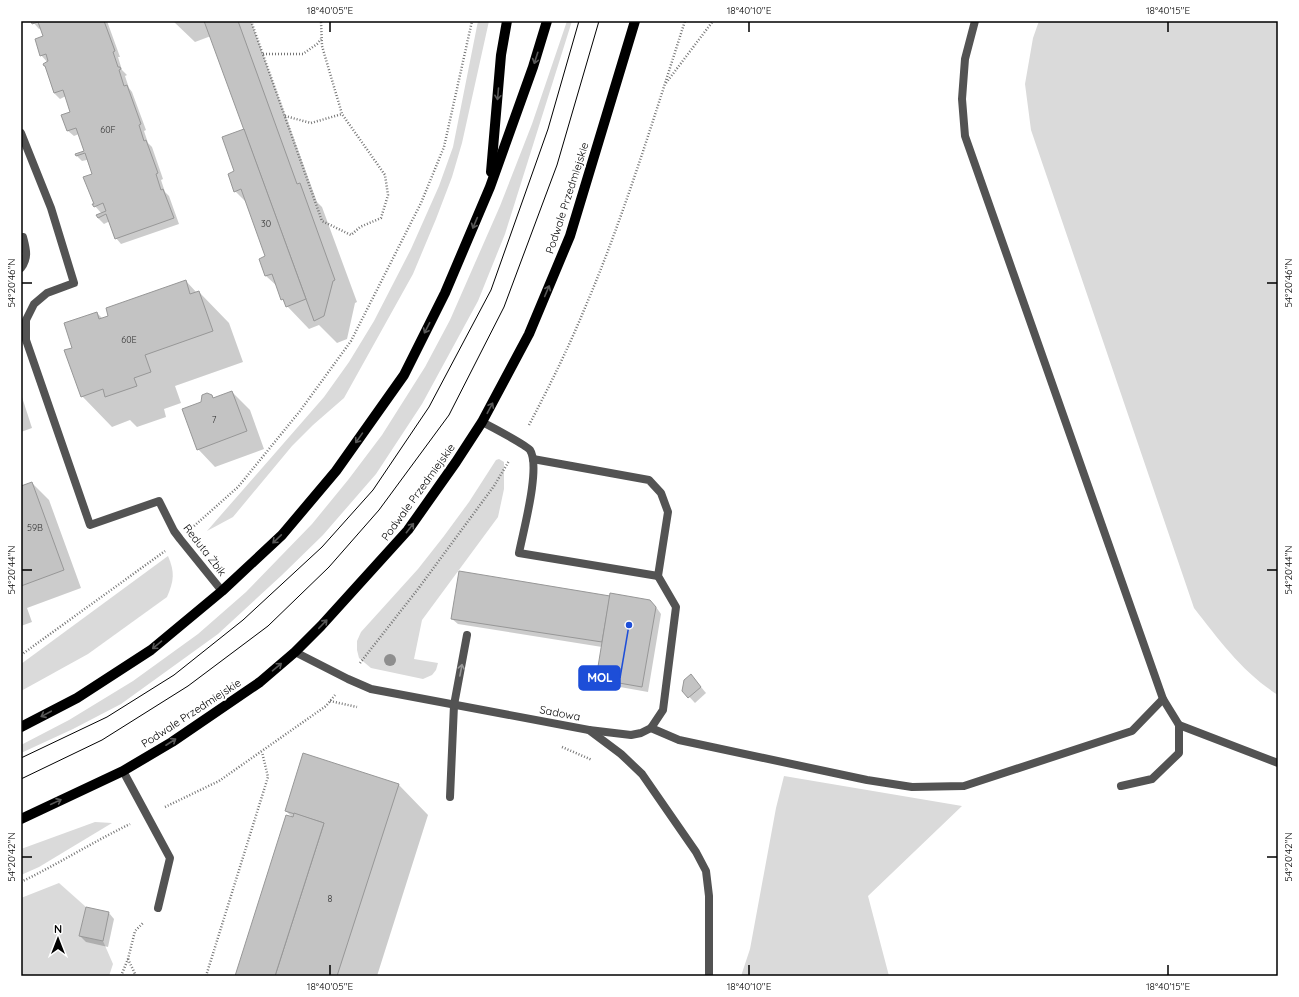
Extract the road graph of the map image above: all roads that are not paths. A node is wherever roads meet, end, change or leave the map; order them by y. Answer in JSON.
{"nodes":[{"id":1,"x":508,"y":21,"type":"edge"},
{"id":2,"x":548,"y":21,"type":"edge"},
{"id":3,"x":635,"y":21,"type":"edge"},
{"id":4,"x":975,"y":21,"type":"edge"},
{"id":5,"x":21,"y":133,"type":"edge"},
{"id":6,"x":490,"y":187,"type":"junction"},
{"id":7,"x":22,"y":237,"type":"dead end"},
{"id":8,"x":21,"y":268,"type":"edge"},
{"id":9,"x":482,"y":422,"type":"junction"},
{"id":10,"x":533,"y":459,"type":"junction"},
{"id":11,"x":658,"y":576,"type":"junction"},
{"id":12,"x":222,"y":591,"type":"junction"},
{"id":13,"x":467,"y":635,"type":"dead end"},
{"id":14,"x":295,"y":652,"type":"junction"},
{"id":15,"x":1163,"y":699,"type":"junction"},
{"id":16,"x":454,"y":705,"type":"junction"},
{"id":17,"x":1179,"y":725,"type":"junction"},
{"id":18,"x":21,"y":727,"type":"edge"},
{"id":19,"x":651,"y":728,"type":"junction"},
{"id":20,"x":589,"y":730,"type":"junction"},
{"id":21,"x":1278,"y":763,"type":"edge"},
{"id":22,"x":123,"y":771,"type":"junction"},
{"id":23,"x":1121,"y":786,"type":"dead end"},
{"id":24,"x":450,"y":798,"type":"dead end"},
{"id":25,"x":21,"y":819,"type":"edge"},
{"id":26,"x":158,"y":908,"type":"road end"},
{"id":27,"x":709,"y":976,"type":"edge"}],
"edges":[{"from":1,"to":6,"type":"main road","one_way":true},
{"from":2,"to":6,"type":"main road","one_way":true},
{"from":9,"to":3,"type":"main road","name":"Podwale Przedmiejskie","one_way":true},
{"from":4,"to":15,"type":"street"},
{"from":5,"to":12,"type":"street","name":"Reduta Żbik"},
{"from":6,"to":12,"type":"main road","one_way":true},
{"from":7,"to":8,"type":"street"},
{"from":9,"to":10,"type":"street"},
{"from":14,"to":9,"type":"main road","name":"Podwale Przedmiejskie","one_way":true},
{"from":10,"to":11,"type":"street"},
{"from":10,"to":11,"type":"street"},
{"from":11,"to":19,"type":"street"},
{"from":12,"to":18,"type":"main road","one_way":true},
{"from":16,"to":13,"type":"street","one_way":true},
{"from":14,"to":16,"type":"street","name":"Sadowa"},
{"from":22,"to":14,"type":"main road","name":"Podwale Przedmiejskie","one_way":true},
{"from":15,"to":17,"type":"street"},
{"from":15,"to":19,"type":"street"},
{"from":16,"to":20,"type":"street","name":"Sadowa"},
{"from":16,"to":24,"type":"street"},
{"from":17,"to":21,"type":"street"},
{"from":17,"to":23,"type":"street"},
{"from":19,"to":20,"type":"street"},
{"from":20,"to":27,"type":"street","name":"Sadowa"},
{"from":25,"to":22,"type":"main road","name":"Podwale Przedmiejskie","one_way":true},
{"from":22,"to":26,"type":"street"}]}
